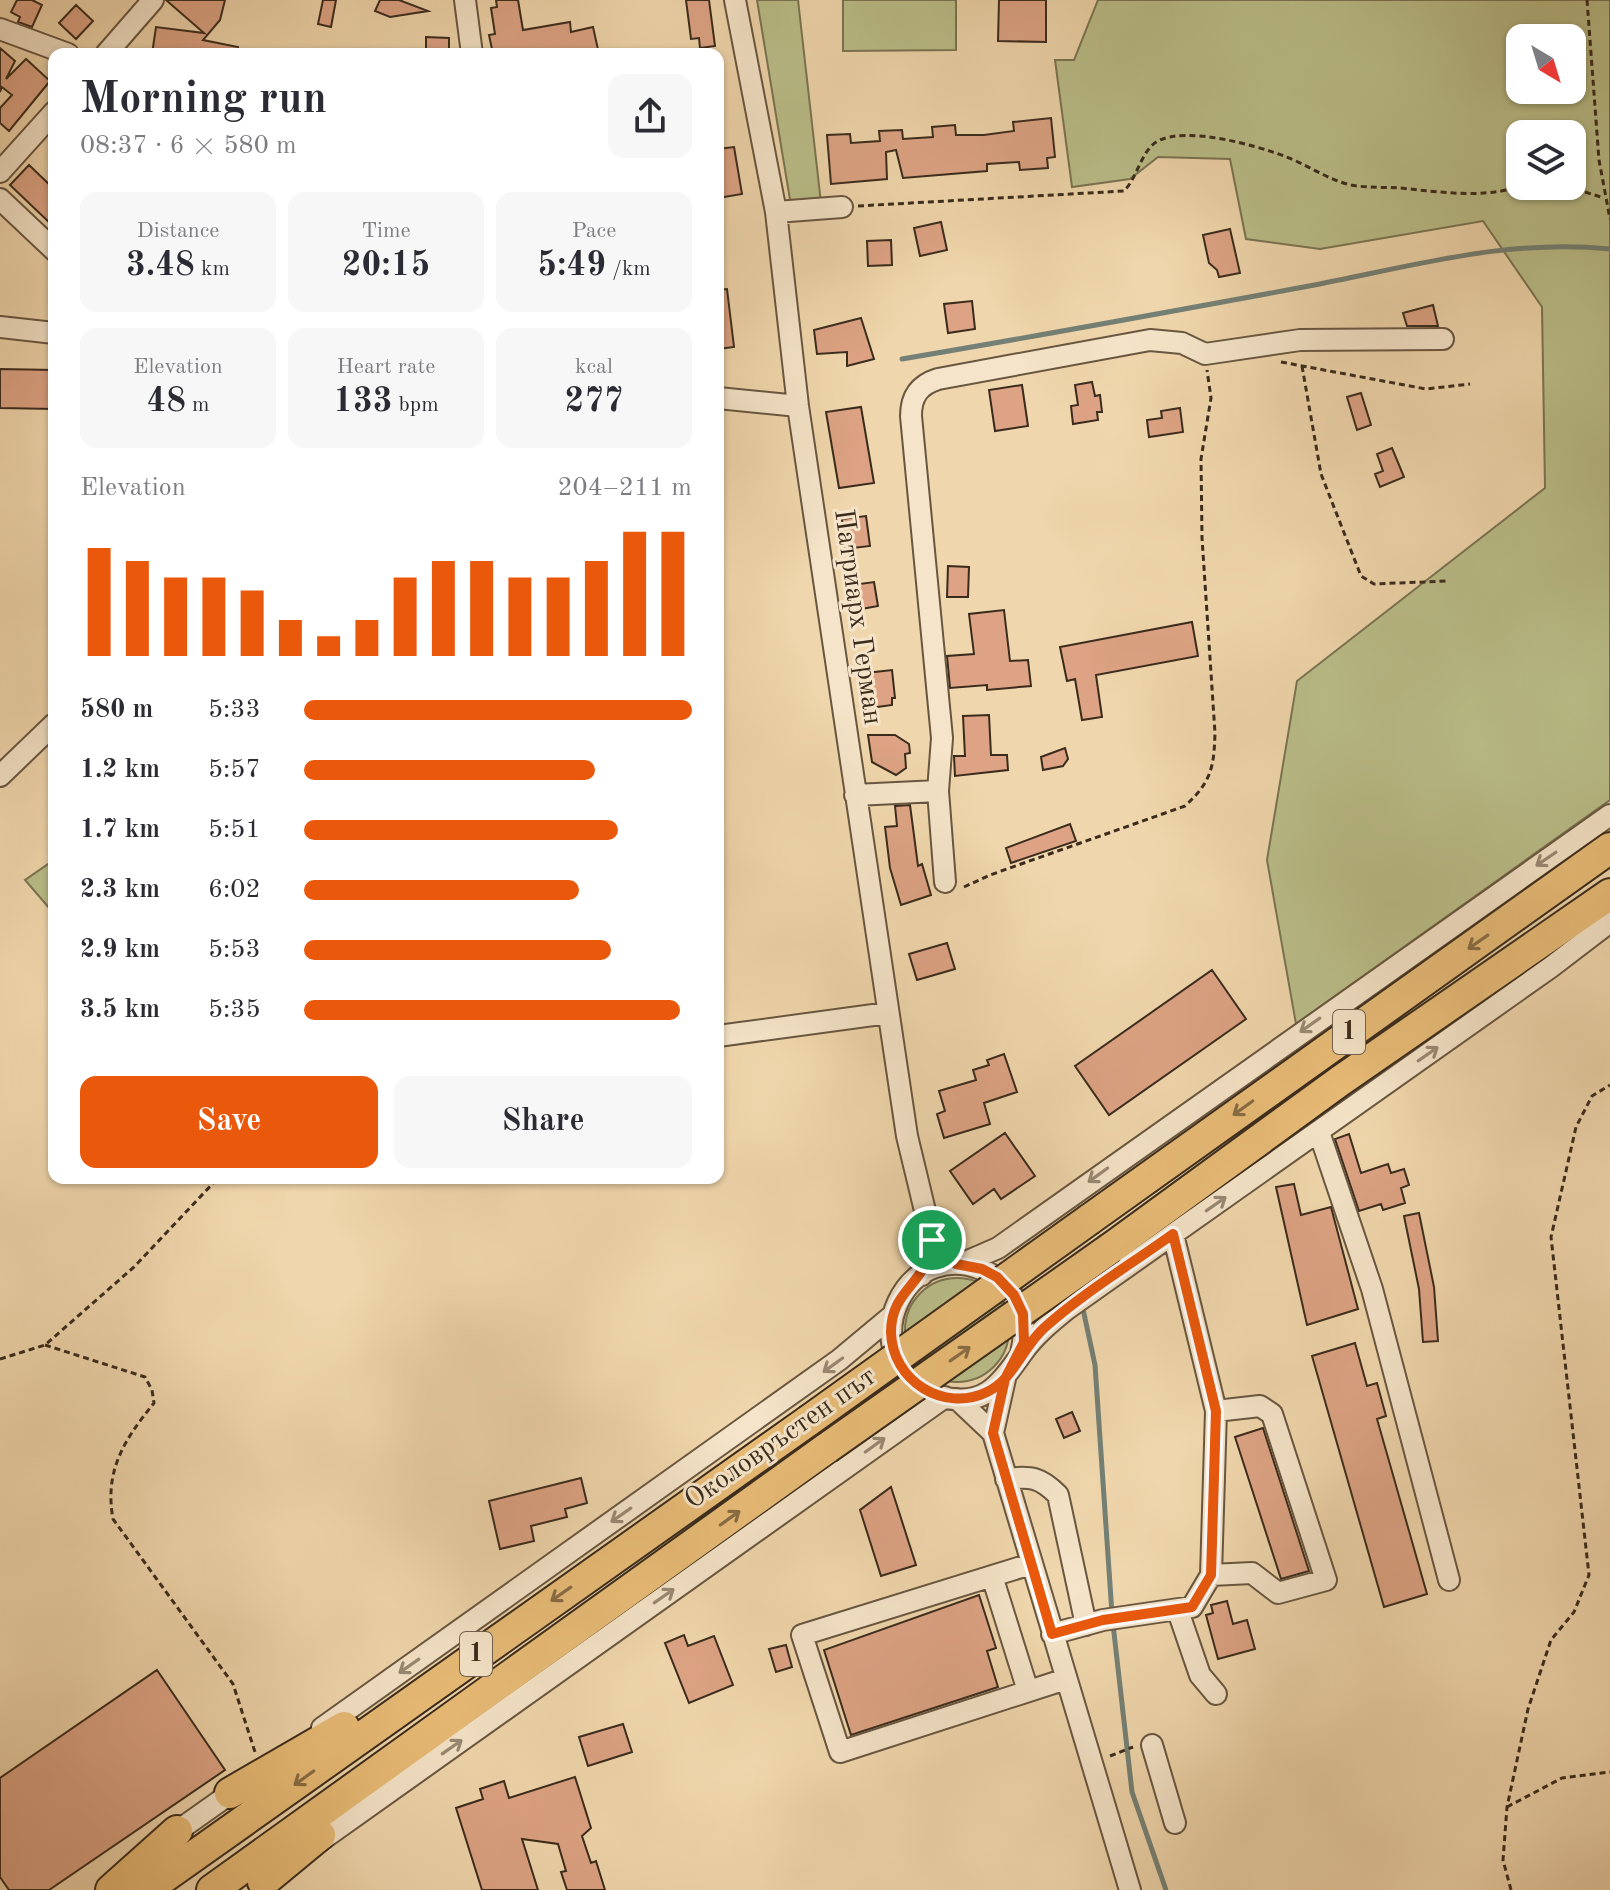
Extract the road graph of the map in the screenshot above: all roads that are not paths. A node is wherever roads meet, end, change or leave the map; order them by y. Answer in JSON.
{"nodes":[{"id":1,"x":153,"y":0,"type":"edge"},
{"id":2,"x":465,"y":0,"type":"edge"},
{"id":3,"x":735,"y":0,"type":"edge"},
{"id":4,"x":0,"y":29,"type":"edge"},
{"id":5,"x":52,"y":48,"type":"edge"},
{"id":6,"x":111,"y":48,"type":"edge"},
{"id":7,"x":471,"y":48,"type":"edge"},
{"id":8,"x":48,"y":119,"type":"edge"},
{"id":9,"x":0,"y":172,"type":"edge"},
{"id":10,"x":0,"y":199,"type":"edge"},
{"id":11,"x":842,"y":207,"type":"road end"},
{"id":12,"x":776,"y":212,"type":"junction"},
{"id":13,"x":48,"y":244,"type":"edge"},
{"id":14,"x":0,"y":327,"type":"edge"},
{"id":15,"x":48,"y":332,"type":"edge"},
{"id":16,"x":1443,"y":339,"type":"dead end"},
{"id":17,"x":724,"y":399,"type":"edge"},
{"id":18,"x":798,"y":406,"type":"junction"},
{"id":19,"x":48,"y":730,"type":"edge"},
{"id":20,"x":0,"y":776,"type":"edge"},
{"id":21,"x":938,"y":791,"type":"junction"},
{"id":22,"x":855,"y":795,"type":"junction"},
{"id":23,"x":1610,"y":815,"type":"edge"},
{"id":24,"x":1610,"y":848,"type":"edge"},
{"id":25,"x":945,"y":882,"type":"road end"},
{"id":26,"x":1610,"y":894,"type":"edge"},
{"id":27,"x":1610,"y":922,"type":"edge"},
{"id":28,"x":888,"y":1013,"type":"junction"},
{"id":29,"x":724,"y":1035,"type":"edge"},
{"id":30,"x":1319,"y":1132,"type":"junction"},
{"id":31,"x":1173,"y":1234,"type":"junction"},
{"id":32,"x":932,"y":1240,"type":"junction"},
{"id":33,"x":958,"y":1264,"type":"junction"},
{"id":34,"x":922,"y":1275,"type":"junction"},
{"id":35,"x":893,"y":1315,"type":"junction"},
{"id":36,"x":1021,"y":1353,"type":"junction"},
{"id":37,"x":1005,"y":1379,"type":"junction"},
{"id":38,"x":951,"y":1398,"type":"junction"},
{"id":39,"x":1216,"y":1411,"type":"junction"},
{"id":40,"x":993,"y":1433,"type":"junction"},
{"id":41,"x":1006,"y":1479,"type":"junction"},
{"id":42,"x":1031,"y":1564,"type":"junction"},
{"id":43,"x":1211,"y":1575,"type":"junction"},
{"id":44,"x":992,"y":1576,"type":"junction"},
{"id":45,"x":1449,"y":1580,"type":"dead end"},
{"id":46,"x":1178,"y":1611,"type":"junction"},
{"id":47,"x":1094,"y":1623,"type":"junction"},
{"id":48,"x":1052,"y":1634,"type":"junction"},
{"id":49,"x":498,"y":1638,"type":"junction"},
{"id":50,"x":528,"y":1662,"type":"junction"},
{"id":51,"x":1066,"y":1679,"type":"junction"},
{"id":52,"x":1028,"y":1691,"type":"junction"},
{"id":53,"x":1216,"y":1694,"type":"dead end"},
{"id":54,"x":1143,"y":1746,"type":"road end"},
{"id":55,"x":230,"y":1793,"type":"junction"},
{"id":56,"x":1175,"y":1823,"type":"dead end"},
{"id":57,"x":177,"y":1831,"type":"junction"},
{"id":58,"x":257,"y":1886,"type":"edge"},
{"id":59,"x":94,"y":1890,"type":"edge"},
{"id":60,"x":111,"y":1890,"type":"edge"},
{"id":61,"x":146,"y":1890,"type":"edge"},
{"id":62,"x":212,"y":1890,"type":"edge"},
{"id":63,"x":1130,"y":1890,"type":"edge"}],
"edges":[{"from":1,"to":6,"type":"street"},
{"from":2,"to":7,"type":"street"},
{"from":3,"to":12,"type":"street","name":"Патриарх Герман"},
{"from":4,"to":5,"type":"street"},
{"from":8,"to":9,"type":"street"},
{"from":10,"to":13,"type":"street"},
{"from":11,"to":12,"type":"street"},
{"from":12,"to":18,"type":"street","name":"Патриарх Герман"},
{"from":14,"to":15,"type":"street"},
{"from":16,"to":21,"type":"street"},
{"from":17,"to":18,"type":"street"},
{"from":18,"to":22,"type":"street","name":"Патриарх Герман"},
{"from":19,"to":20,"type":"street"},
{"from":21,"to":22,"type":"street"},
{"from":21,"to":25,"type":"street"},
{"from":22,"to":28,"type":"street","name":"Патриарх Герман"},
{"from":23,"to":33,"type":"street","one_way":true},
{"from":24,"to":49,"type":"highway","name":"Околовръстен път","number":"1","one_way":true,"bridge":true},
{"from":50,"to":26,"type":"highway","name":"Околовръстен път","number":"1","one_way":true,"bridge":true},
{"from":30,"to":27,"type":"street","one_way":true},
{"from":28,"to":29,"type":"street"},
{"from":28,"to":32,"type":"street","name":"Патриарх Герман"},
{"from":31,"to":30,"type":"street","one_way":true},
{"from":30,"to":45,"type":"street"},
{"from":31,"to":36,"type":"street"},
{"from":31,"to":39,"type":"street"},
{"from":32,"to":33,"type":"street"},
{"from":32,"to":34,"type":"street","name":"Патриарх Герман"},
{"from":33,"to":34,"type":"street"},
{"from":33,"to":36,"type":"street"},
{"from":34,"to":35,"type":"street"},
{"from":35,"to":38,"type":"street"},
{"from":35,"to":55,"type":"street","one_way":true},
{"from":36,"to":37,"type":"street"},
{"from":37,"to":38,"type":"street"},
{"from":37,"to":40,"type":"street"},
{"from":38,"to":40,"type":"street"},
{"from":58,"to":38,"type":"street","one_way":true},
{"from":39,"to":43,"type":"street"},
{"from":39,"to":43,"type":"street"},
{"from":40,"to":41,"type":"street"},
{"from":41,"to":42,"type":"street"},
{"from":41,"to":47,"type":"street"},
{"from":42,"to":44,"type":"street"},
{"from":42,"to":48,"type":"street"},
{"from":43,"to":46,"type":"street"},
{"from":44,"to":52,"type":"street"},
{"from":44,"to":52,"type":"street"},
{"from":46,"to":47,"type":"street"},
{"from":46,"to":53,"type":"street"},
{"from":47,"to":48,"type":"street"},
{"from":48,"to":51,"type":"street"},
{"from":49,"to":55,"type":"highway"},
{"from":49,"to":61,"type":"highway","name":"Околовръстен път","number":"1","one_way":true},
{"from":50,"to":58,"type":"highway"},
{"from":50,"to":62,"type":"highway","name":"Околовръстен път","number":"1"},
{"from":51,"to":52,"type":"street"},
{"from":51,"to":63,"type":"street"},
{"from":54,"to":56,"type":"street"},
{"from":55,"to":57,"type":"street"},
{"from":57,"to":59,"type":"street"},
{"from":57,"to":60,"type":"highway"}]}
